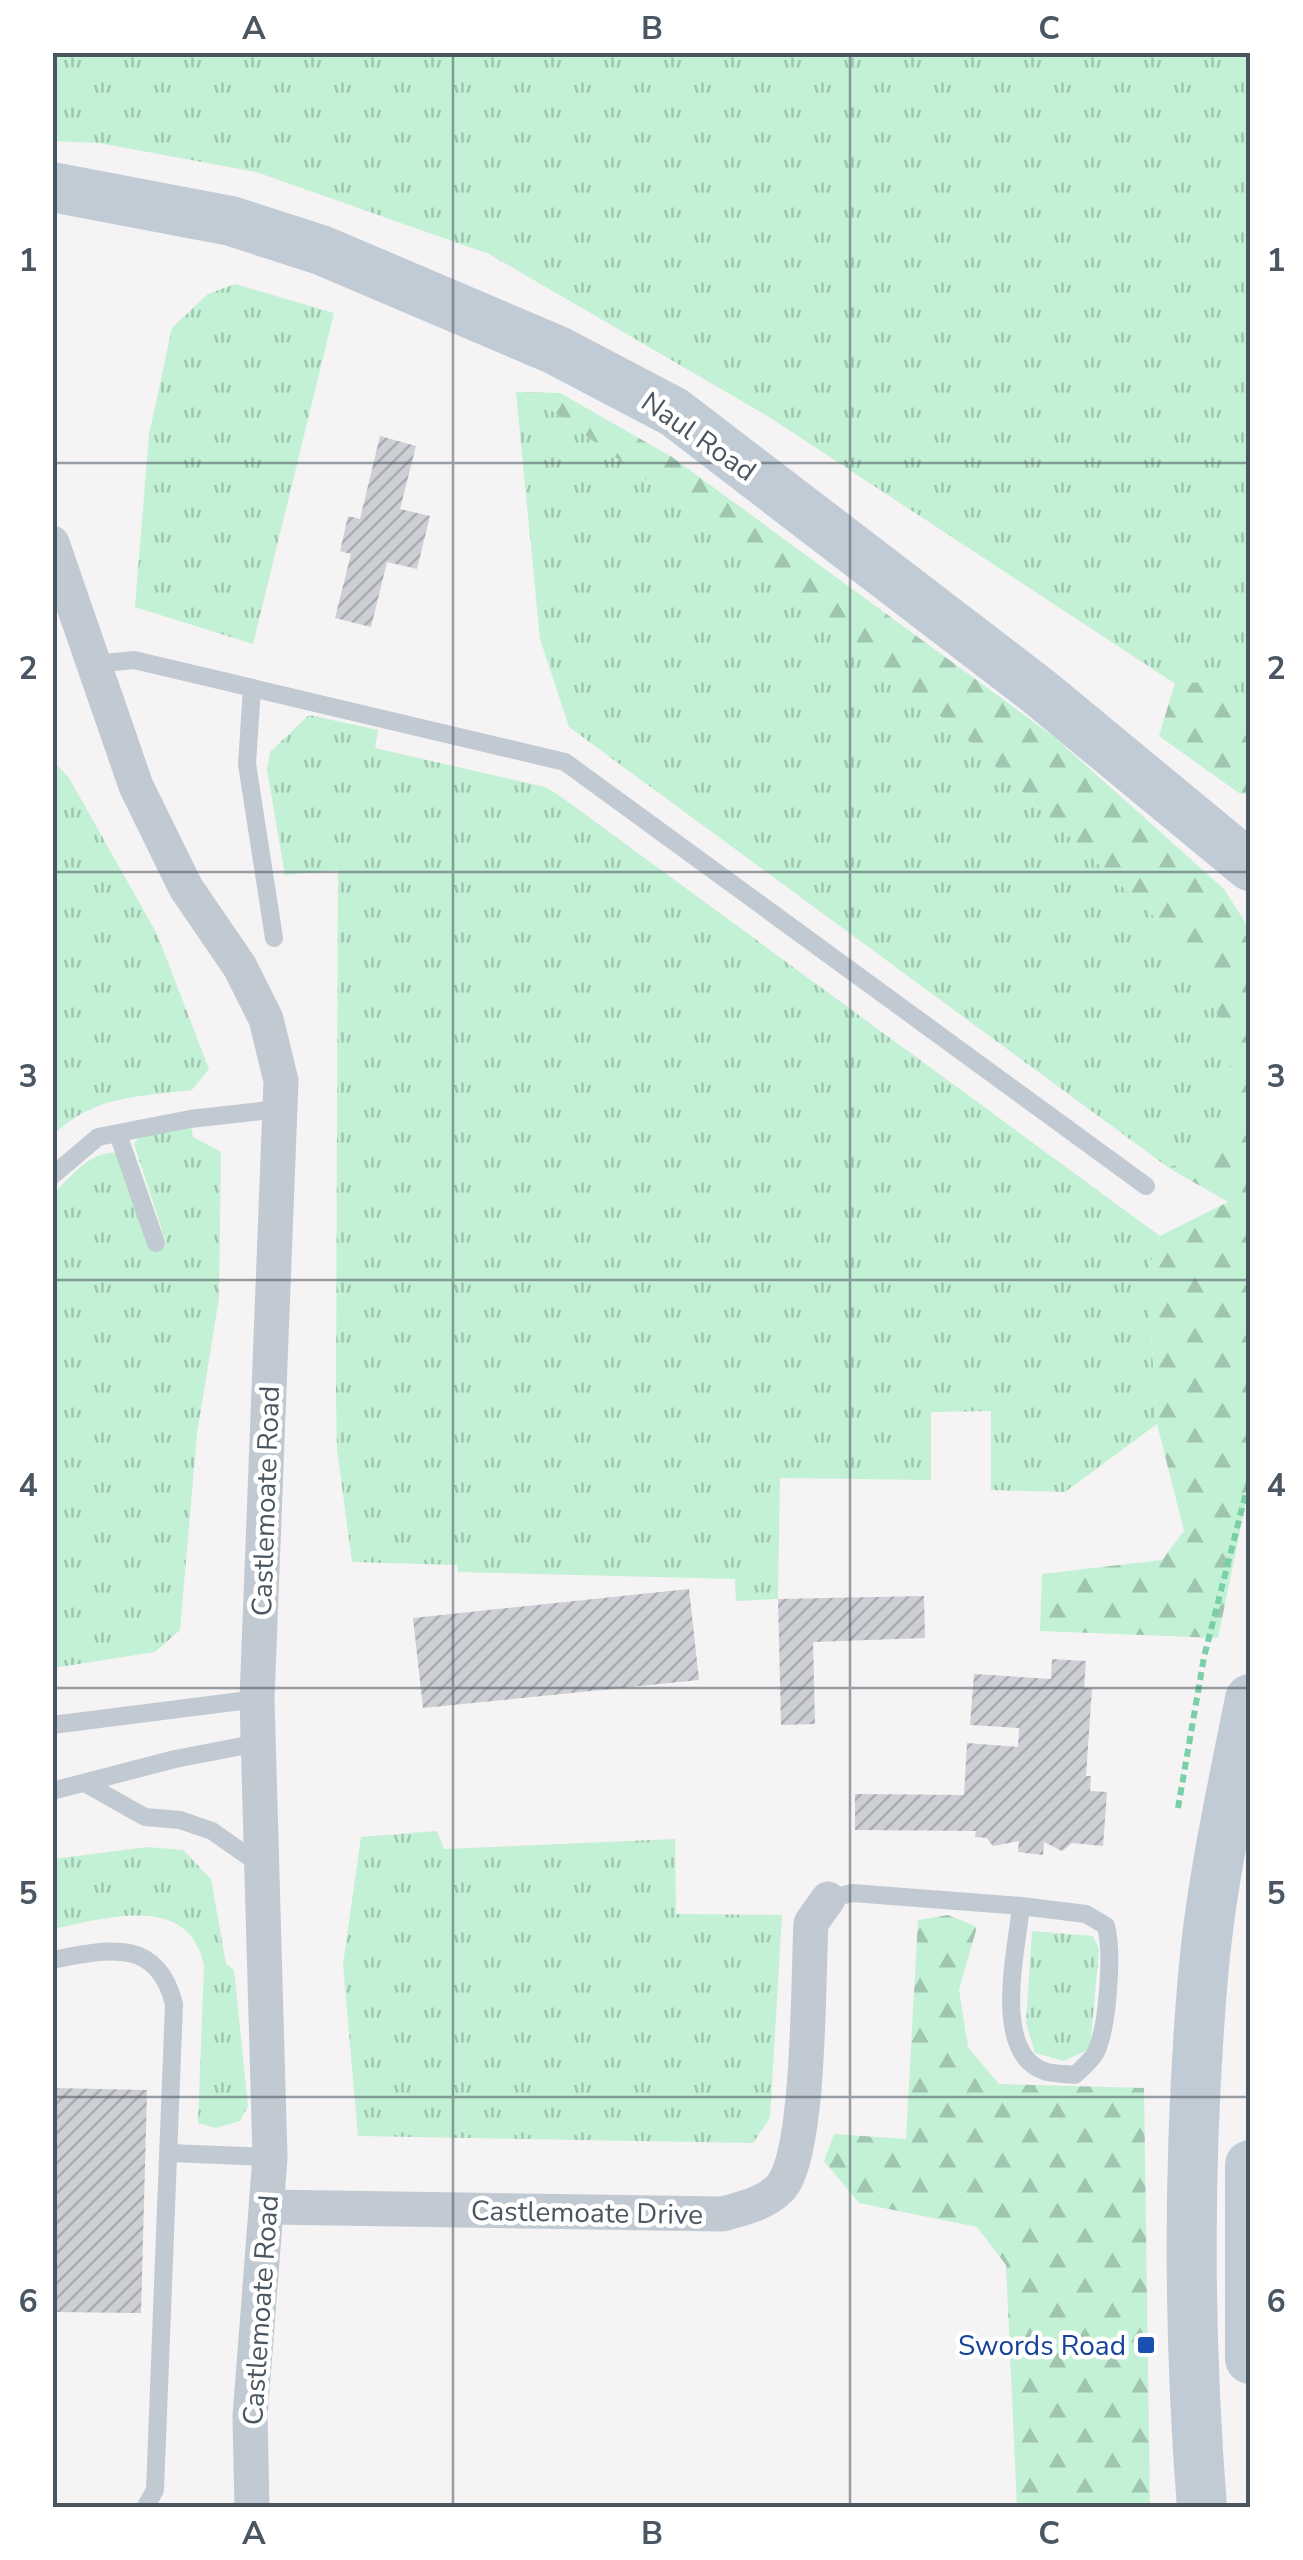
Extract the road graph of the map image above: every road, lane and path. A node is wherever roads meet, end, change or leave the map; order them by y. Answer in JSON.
{"nodes":[{"id":1,"x":52,"y":187,"type":"edge"},
{"id":2,"x":52,"y":543,"type":"edge"},
{"id":3,"x":94,"y":664,"type":"junction"},
{"id":4,"x":252,"y":688,"type":"junction"},
{"id":5,"x":1250,"y":866,"type":"edge"},
{"id":6,"x":274,"y":938,"type":"dead end"},
{"id":7,"x":280,"y":1109,"type":"junction"},
{"id":8,"x":118,"y":1134,"type":"junction"},
{"id":9,"x":52,"y":1176,"type":"edge"},
{"id":10,"x":1146,"y":1186,"type":"dead end"},
{"id":11,"x":156,"y":1243,"type":"dead end"},
{"id":12,"x":257,"y":1698,"type":"junction"},
{"id":13,"x":1250,"y":1698,"type":"edge"},
{"id":14,"x":52,"y":1726,"type":"edge"},
{"id":15,"x":258,"y":1744,"type":"junction"},
{"id":16,"x":88,"y":1785,"type":"junction"},
{"id":17,"x":52,"y":1791,"type":"edge"},
{"id":18,"x":259,"y":1864,"type":"junction"},
{"id":19,"x":828,"y":1899,"type":"joint"},
{"id":20,"x":1021,"y":1906,"type":"junction"},
{"id":21,"x":52,"y":1960,"type":"edge"},
{"id":22,"x":170,"y":2153,"type":"junction"},
{"id":23,"x":270,"y":2157,"type":"junction"},
{"id":24,"x":1250,"y":2164,"type":"edge"},
{"id":25,"x":268,"y":2207,"type":"junction"},
{"id":26,"x":1250,"y":2359,"type":"edge"},
{"id":27,"x":145,"y":2508,"type":"edge"},
{"id":28,"x":252,"y":2508,"type":"edge"},
{"id":29,"x":1202,"y":2508,"type":"edge"}],
"edges":[{"from":1,"to":5,"type":"street","name":"Naul Road"},
{"from":2,"to":3,"type":"street","name":"Castlemoate Road"},
{"from":3,"to":4,"type":"lane"},
{"from":3,"to":7,"type":"street","name":"Castlemoate Road"},
{"from":4,"to":6,"type":"lane"},
{"from":4,"to":10,"type":"lane"},
{"from":7,"to":8,"type":"lane"},
{"from":7,"to":12,"type":"street","name":"Castlemoate Road"},
{"from":8,"to":9,"type":"lane"},
{"from":8,"to":11,"type":"lane"},
{"from":12,"to":14,"type":"lane"},
{"from":12,"to":15,"type":"street","name":"Castlemoate Road"},
{"from":13,"to":29,"type":"street"},
{"from":15,"to":16,"type":"lane"},
{"from":15,"to":18,"type":"street","name":"Castlemoate Road"},
{"from":16,"to":17,"type":"lane"},
{"from":16,"to":18,"type":"lane"},
{"from":18,"to":23,"type":"street","name":"Castlemoate Road"},
{"from":19,"to":20,"type":"lane"},
{"from":19,"to":25,"type":"street","name":"Castlemoate Drive"},
{"from":20,"to":20,"type":"lane"},
{"from":21,"to":22,"type":"lane"},
{"from":22,"to":23,"type":"lane"},
{"from":22,"to":27,"type":"lane"},
{"from":23,"to":25,"type":"street","name":"Castlemoate Road"},
{"from":24,"to":26,"type":"street"},
{"from":25,"to":28,"type":"street","name":"Castlemoate Road"}]}
